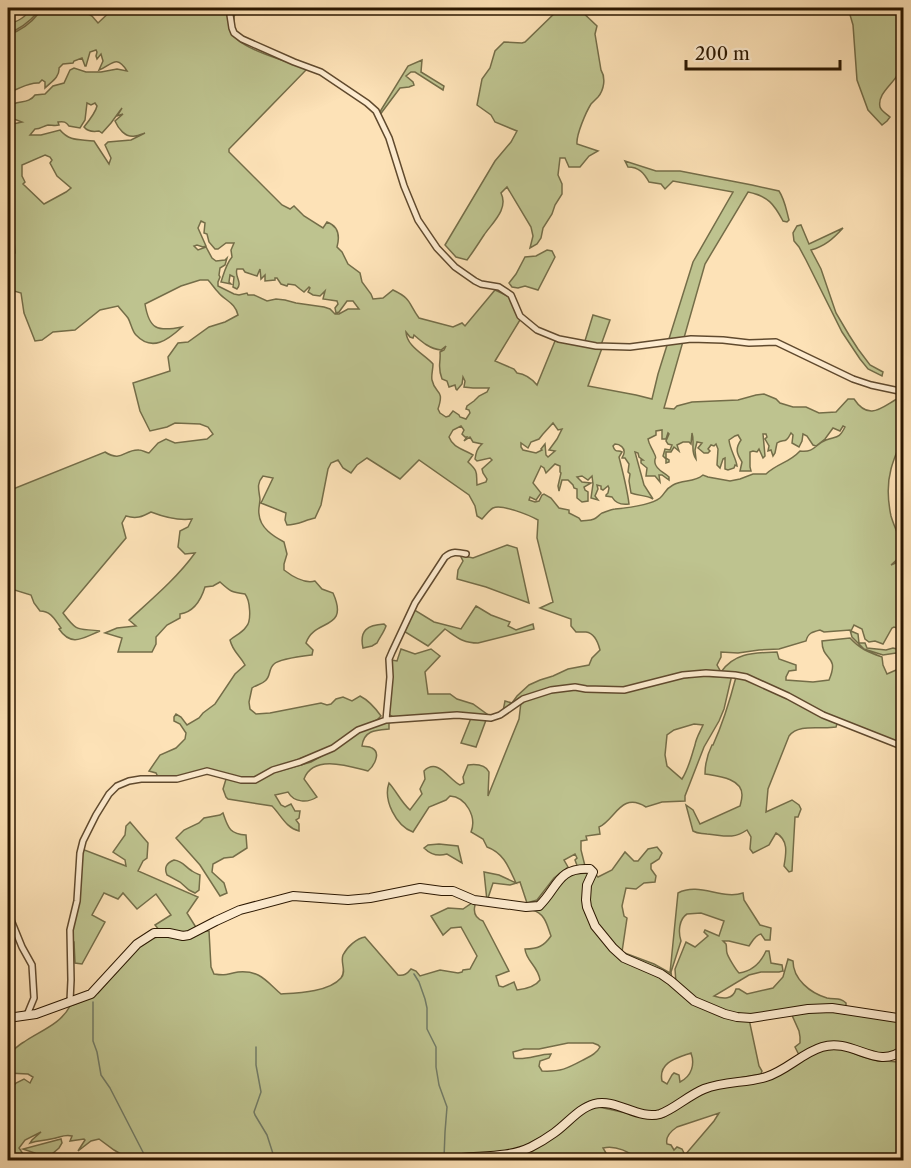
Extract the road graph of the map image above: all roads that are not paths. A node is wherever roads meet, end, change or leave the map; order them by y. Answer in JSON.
{"nodes":[{"id":1,"x":233,"y":8,"type":"edge"},
{"id":2,"x":903,"y":392,"type":"edge"},
{"id":3,"x":466,"y":554,"type":"dead end"},
{"id":4,"x":386,"y":720,"type":"junction"},
{"id":5,"x":903,"y":747,"type":"edge"},
{"id":6,"x":8,"y":839,"type":"edge"},
{"id":7,"x":8,"y":864,"type":"edge"},
{"id":8,"x":8,"y":882,"type":"edge"},
{"id":9,"x":70,"y":1001,"type":"junction"},
{"id":10,"x":27,"y":1015,"type":"junction"},
{"id":11,"x":8,"y":1018,"type":"edge"},
{"id":12,"x":903,"y":1019,"type":"edge"},
{"id":13,"x":903,"y":1049,"type":"edge"},
{"id":14,"x":446,"y":1161,"type":"edge"}],
"edges":[{"from":1,"to":2,"type":"street"},
{"from":3,"to":4,"type":"street"},
{"from":4,"to":5,"type":"street"},
{"from":4,"to":9,"type":"street"},
{"from":6,"to":7,"type":"street"},
{"from":8,"to":10,"type":"street"},
{"from":9,"to":10,"type":"street"},
{"from":9,"to":12,"type":"street"},
{"from":10,"to":11,"type":"street"},
{"from":13,"to":14,"type":"street"}]}
